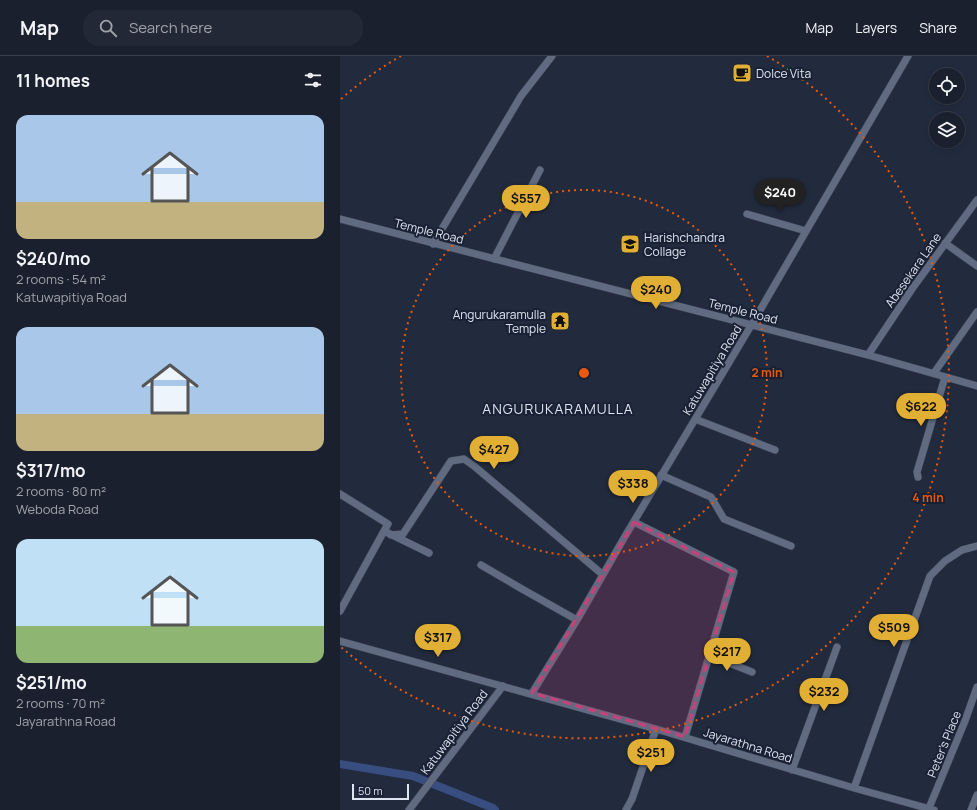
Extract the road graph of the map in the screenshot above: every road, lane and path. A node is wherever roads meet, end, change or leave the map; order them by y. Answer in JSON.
{"nodes":[{"id":1,"x":552,"y":56,"type":"edge"},
{"id":2,"x":908,"y":56,"type":"edge"},
{"id":3,"x":540,"y":170,"type":"dead end"},
{"id":4,"x":977,"y":200,"type":"edge"},
{"id":5,"x":747,"y":214,"type":"dead end"},
{"id":6,"x":340,"y":219,"type":"edge"},
{"id":7,"x":806,"y":231,"type":"junction"},
{"id":8,"x":945,"y":243,"type":"junction"},
{"id":9,"x":433,"y":244,"type":"junction"},
{"id":10,"x":494,"y":259,"type":"junction"},
{"id":11,"x":977,"y":266,"type":"edge"},
{"id":12,"x":977,"y":312,"type":"edge"},
{"id":13,"x":752,"y":324,"type":"junction"},
{"id":14,"x":868,"y":355,"type":"junction"},
{"id":15,"x":934,"y":373,"type":"junction"},
{"id":16,"x":945,"y":377,"type":"junction"},
{"id":17,"x":977,"y":386,"type":"edge"},
{"id":18,"x":695,"y":419,"type":"junction"},
{"id":19,"x":775,"y":450,"type":"dead end"},
{"id":20,"x":661,"y":475,"type":"junction"},
{"id":21,"x":918,"y":477,"type":"dead end"},
{"id":22,"x":340,"y":494,"type":"edge"},
{"id":23,"x":634,"y":522,"type":"junction"},
{"id":24,"x":384,"y":531,"type":"junction"},
{"id":25,"x":391,"y":535,"type":"junction"},
{"id":26,"x":791,"y":546,"type":"dead end"},
{"id":27,"x":977,"y":546,"type":"edge"},
{"id":28,"x":429,"y":553,"type":"dead end"},
{"id":29,"x":481,"y":565,"type":"dead end"},
{"id":30,"x":602,"y":574,"type":"junction"},
{"id":31,"x":340,"y":611,"type":"edge"},
{"id":32,"x":577,"y":620,"type":"junction"},
{"id":33,"x":340,"y":641,"type":"edge"},
{"id":34,"x":837,"y":647,"type":"dead end"},
{"id":35,"x":709,"y":655,"type":"junction"},
{"id":36,"x":752,"y":672,"type":"dead end"},
{"id":37,"x":503,"y":686,"type":"junction"},
{"id":38,"x":977,"y":687,"type":"edge"},
{"id":39,"x":532,"y":694,"type":"junction"},
{"id":40,"x":656,"y":729,"type":"junction"},
{"id":41,"x":685,"y":737,"type":"junction"},
{"id":42,"x":792,"y":770,"type":"junction"},
{"id":43,"x":854,"y":788,"type":"junction"},
{"id":44,"x":977,"y":795,"type":"edge"},
{"id":45,"x":932,"y":809,"type":"edge"},
{"id":46,"x":409,"y":810,"type":"edge"},
{"id":47,"x":626,"y":810,"type":"edge"},
{"id":48,"x":971,"y":810,"type":"edge"}],
"edges":[{"from":1,"to":9,"type":"street"},
{"from":2,"to":7,"type":"street","name":"Katuwapitiya Road"},
{"from":3,"to":10,"type":"street"},
{"from":4,"to":8,"type":"street","name":"Abesekara Lane"},
{"from":5,"to":7,"type":"street"},
{"from":6,"to":9,"type":"street","name":"Temple Road"},
{"from":7,"to":13,"type":"street","name":"Katuwapitiya Road"},
{"from":8,"to":11,"type":"street"},
{"from":8,"to":14,"type":"street","name":"Abesekara Lane"},
{"from":9,"to":10,"type":"street","name":"Temple Road"},
{"from":10,"to":13,"type":"street","name":"Temple Road"},
{"from":12,"to":15,"type":"street"},
{"from":13,"to":14,"type":"street","name":"Temple Road"},
{"from":13,"to":18,"type":"street","name":"Katuwapitiya Road"},
{"from":14,"to":15,"type":"street","name":"Temple Road"},
{"from":15,"to":16,"type":"street","name":"Temple Road"},
{"from":16,"to":17,"type":"street","name":"Temple Road"},
{"from":16,"to":21,"type":"street"},
{"from":18,"to":19,"type":"street"},
{"from":18,"to":20,"type":"street","name":"Katuwapitiya Road"},
{"from":20,"to":23,"type":"street","name":"Katuwapitiya Road"},
{"from":20,"to":26,"type":"street"},
{"from":22,"to":24,"type":"street"},
{"from":23,"to":30,"type":"street","name":"Katuwapitiya Road"},
{"from":23,"to":35,"type":"street"},
{"from":24,"to":25,"type":"street"},
{"from":24,"to":31,"type":"street"},
{"from":25,"to":28,"type":"street"},
{"from":25,"to":30,"type":"street"},
{"from":27,"to":43,"type":"street"},
{"from":29,"to":32,"type":"street"},
{"from":30,"to":32,"type":"street","name":"Katuwapitiya Road"},
{"from":32,"to":39,"type":"street","name":"Katuwapitiya Road"},
{"from":33,"to":37,"type":"street","name":"Jayarathna Road"},
{"from":34,"to":42,"type":"street"},
{"from":35,"to":36,"type":"street"},
{"from":35,"to":41,"type":"street"},
{"from":37,"to":39,"type":"street","name":"Jayarathna Road"},
{"from":37,"to":46,"type":"street","name":"Katuwapitiya Road"},
{"from":38,"to":45,"type":"street","name":"Peter's Place"},
{"from":39,"to":40,"type":"street","name":"Jayarathna Road"},
{"from":40,"to":41,"type":"street","name":"Jayarathna Road"},
{"from":40,"to":47,"type":"street"},
{"from":41,"to":42,"type":"street","name":"Jayarathna Road"},
{"from":42,"to":43,"type":"street","name":"Jayarathna Road"},
{"from":43,"to":45,"type":"street","name":"Jayarathna Road"},
{"from":44,"to":48,"type":"street"}]}
